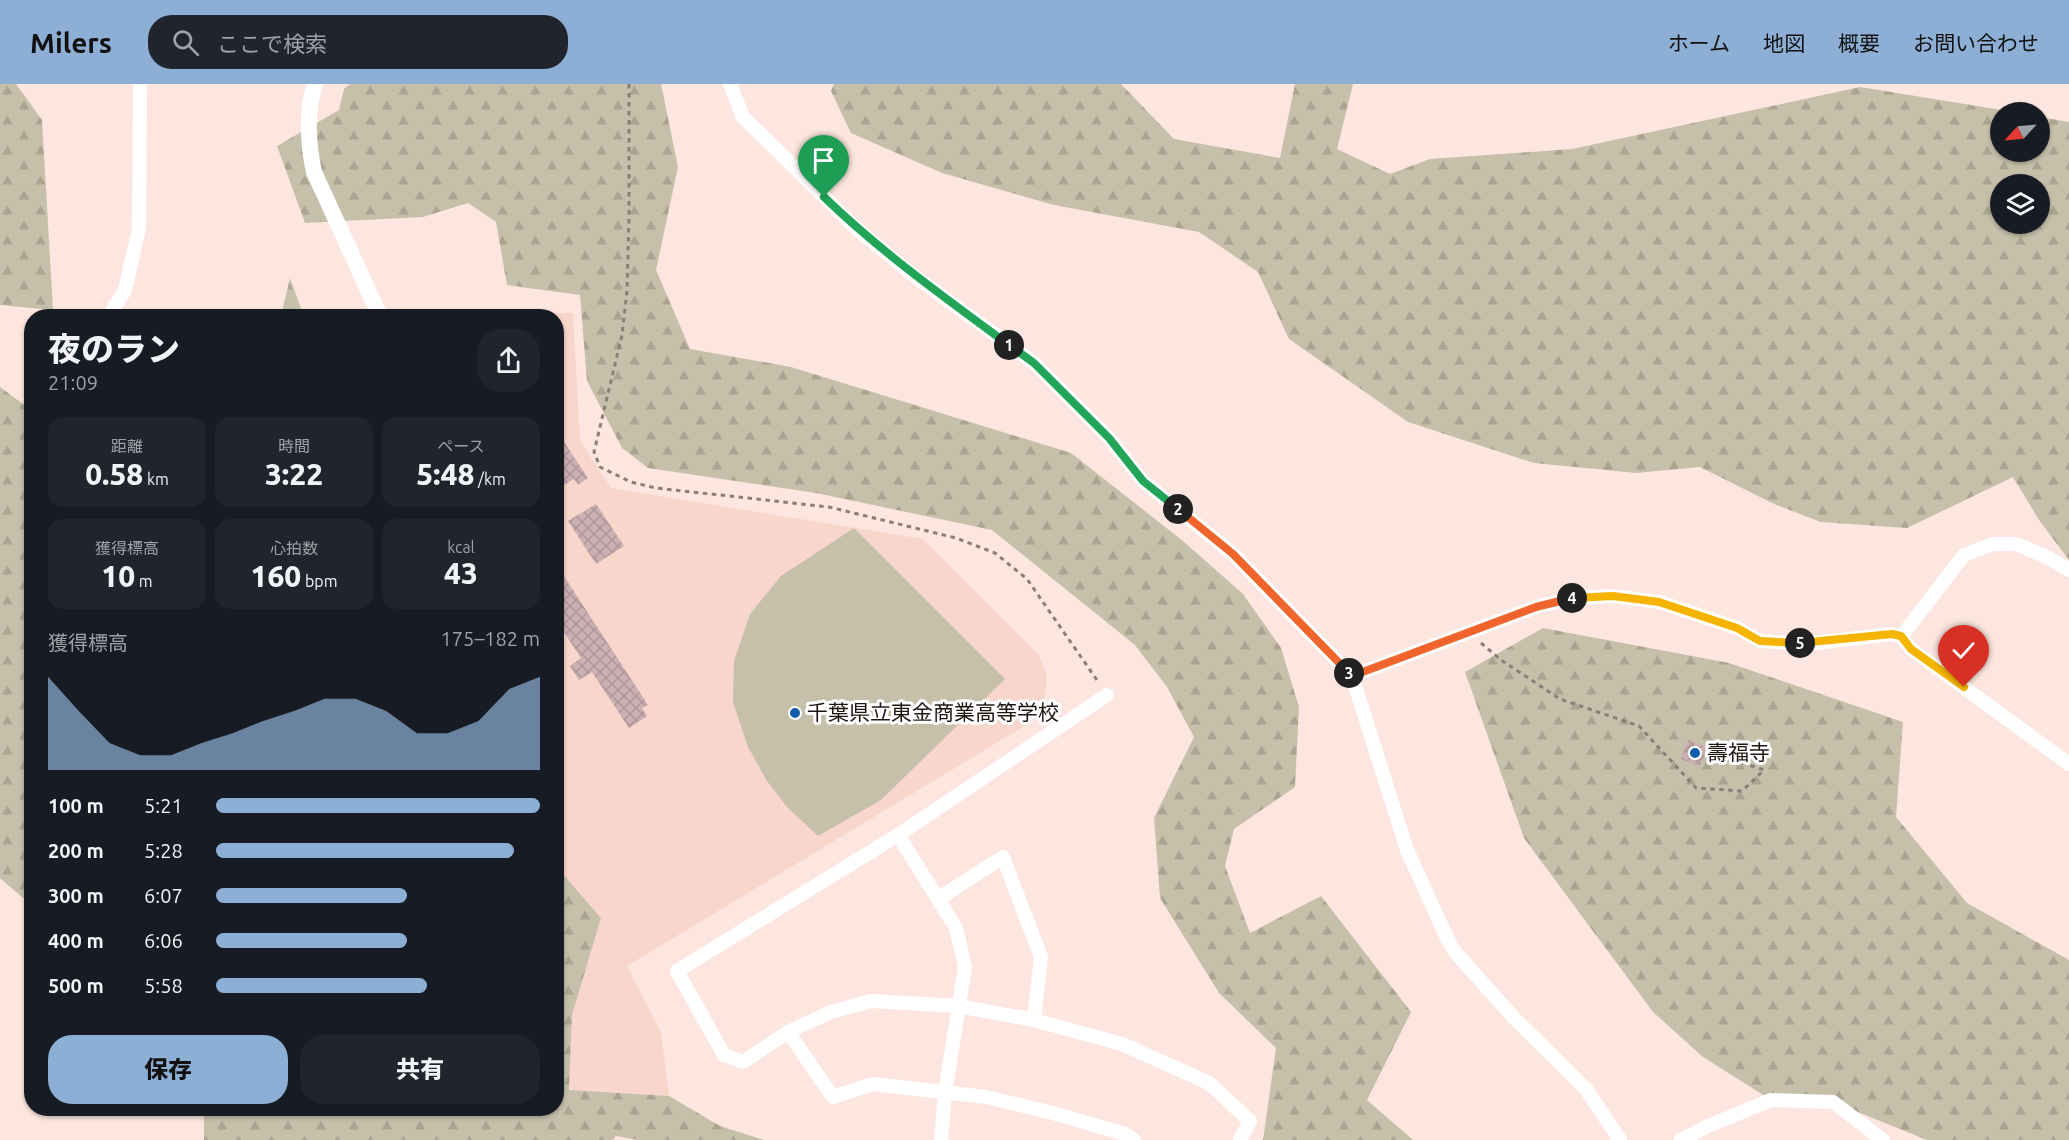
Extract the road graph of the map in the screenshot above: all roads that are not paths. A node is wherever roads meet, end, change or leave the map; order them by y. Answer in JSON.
{"nodes":[{"id":1,"x":140,"y":84,"type":"edge"},
{"id":2,"x":315,"y":84,"type":"edge"},
{"id":3,"x":730,"y":84,"type":"edge"},
{"id":4,"x":113,"y":309,"type":"edge"},
{"id":5,"x":377,"y":309,"type":"edge"},
{"id":6,"x":2069,"y":570,"type":"edge"},
{"id":7,"x":1901,"y":636,"type":"junction"},
{"id":8,"x":1352,"y":676,"type":"junction"},
{"id":9,"x":1107,"y":695,"type":"road end"},
{"id":10,"x":2069,"y":764,"type":"edge"},
{"id":11,"x":898,"y":835,"type":"junction"},
{"id":12,"x":938,"y":899,"type":"junction"},
{"id":13,"x":958,"y":1006,"type":"junction"},
{"id":14,"x":1034,"y":1020,"type":"junction"},
{"id":15,"x":788,"y":1032,"type":"junction"},
{"id":16,"x":945,"y":1094,"type":"junction"},
{"id":17,"x":941,"y":1140,"type":"edge"},
{"id":18,"x":1134,"y":1140,"type":"edge"},
{"id":19,"x":1240,"y":1140,"type":"edge"},
{"id":20,"x":1620,"y":1140,"type":"edge"},
{"id":21,"x":1682,"y":1140,"type":"edge"},
{"id":22,"x":1883,"y":1140,"type":"edge"}],
"edges":[{"from":1,"to":4,"type":"street"},
{"from":2,"to":5,"type":"street"},
{"from":3,"to":8,"type":"street"},
{"from":6,"to":7,"type":"street"},
{"from":7,"to":8,"type":"street"},
{"from":7,"to":10,"type":"street"},
{"from":8,"to":20,"type":"street"},
{"from":9,"to":11,"type":"street"},
{"from":11,"to":12,"type":"street"},
{"from":11,"to":15,"type":"street"},
{"from":12,"to":13,"type":"street"},
{"from":12,"to":14,"type":"street"},
{"from":13,"to":14,"type":"street"},
{"from":13,"to":15,"type":"street"},
{"from":13,"to":16,"type":"street"},
{"from":14,"to":19,"type":"street"},
{"from":15,"to":16,"type":"street"},
{"from":16,"to":17,"type":"street"},
{"from":16,"to":18,"type":"street"},
{"from":21,"to":22,"type":"street"}]}
